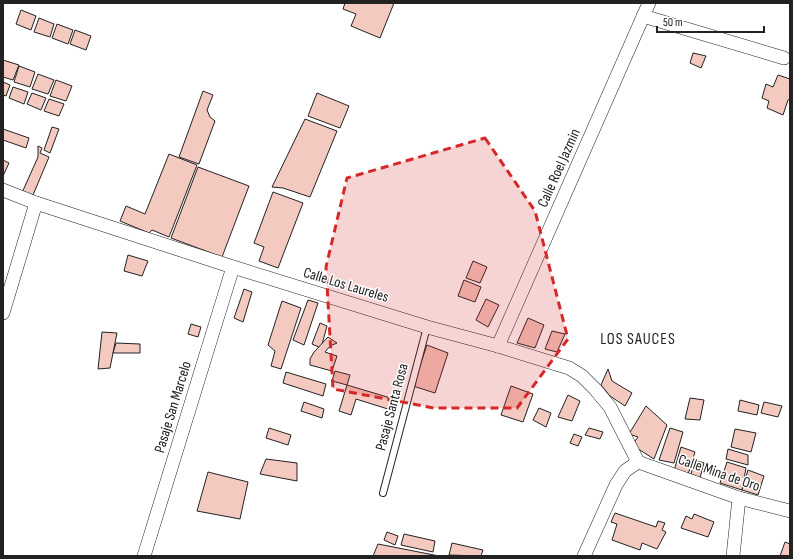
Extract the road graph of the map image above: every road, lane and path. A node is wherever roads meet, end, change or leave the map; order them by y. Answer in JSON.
{"nodes":[{"id":1,"x":649,"y":3,"type":"edge"},
{"id":2,"x":643,"y":16,"type":"junction"},
{"id":3,"x":784,"y":58,"type":"dead end"},
{"id":4,"x":3,"y":190,"type":"edge"},
{"id":5,"x":36,"y":203,"type":"junction"},
{"id":6,"x":232,"y":267,"type":"junction"},
{"id":7,"x":3,"y":313,"type":"edge"},
{"id":8,"x":427,"y":327,"type":"junction"},
{"id":9,"x":498,"y":346,"type":"junction"},
{"id":10,"x":638,"y":462,"type":"junction"},
{"id":11,"x":383,"y":493,"type":"dead end"},
{"id":12,"x":739,"y":498,"type":"junction"},
{"id":13,"x":790,"y":511,"type":"edge"},
{"id":14,"x":144,"y":556,"type":"edge"},
{"id":15,"x":584,"y":556,"type":"edge"},
{"id":16,"x":733,"y":556,"type":"edge"}],
"edges":[{"from":1,"to":2,"type":"street","name":"Calle Roel Jazmin"},
{"from":2,"to":3,"type":"street"},
{"from":2,"to":9,"type":"street","name":"Calle Roel Jazmin"},
{"from":4,"to":5,"type":"street","name":"Calle Los Laureles"},
{"from":5,"to":6,"type":"street","name":"Calle Los Laureles"},
{"from":5,"to":7,"type":"street"},
{"from":6,"to":8,"type":"street","name":"Calle Los Laureles"},
{"from":6,"to":14,"type":"street","name":"Pasaje San Marcelo"},
{"from":8,"to":9,"type":"street","name":"Calle Los Laureles"},
{"from":8,"to":11,"type":"lane","name":"Pasaje Santa Rosa"},
{"from":9,"to":10,"type":"street","name":"Calle Los Laureles"},
{"from":10,"to":12,"type":"street","name":"Calle Mina de Oro"},
{"from":10,"to":15,"type":"street"},
{"from":12,"to":13,"type":"street","name":"Calle Mina de Oro"},
{"from":12,"to":16,"type":"street"}]}
